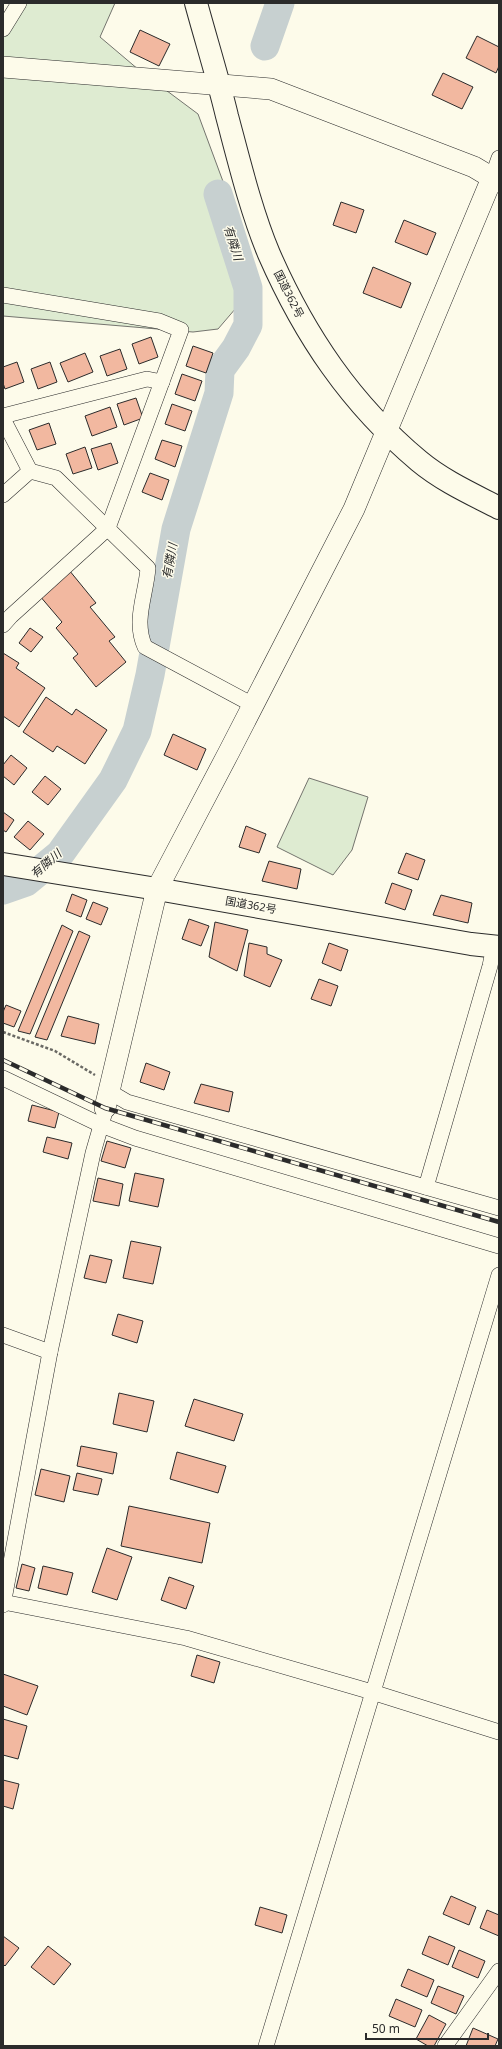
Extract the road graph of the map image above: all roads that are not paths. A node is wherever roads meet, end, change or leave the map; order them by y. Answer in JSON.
{"nodes":[{"id":1,"x":19,"y":3,"type":"edge"},
{"id":2,"x":196,"y":3,"type":"edge"},
{"id":3,"x":3,"y":29,"type":"edge"},
{"id":4,"x":3,"y":67,"type":"edge"},
{"id":5,"x":220,"y":86,"type":"junction"},
{"id":6,"x":499,"y":158,"type":"edge"},
{"id":7,"x":496,"y":180,"type":"edge"},
{"id":8,"x":3,"y":294,"type":"edge"},
{"id":9,"x":162,"y":382,"type":"junction"},
{"id":10,"x":3,"y":416,"type":"edge"},
{"id":11,"x":3,"y":419,"type":"edge"},
{"id":12,"x":386,"y":431,"type":"junction"},
{"id":13,"x":30,"y":471,"type":"junction"},
{"id":14,"x":3,"y":495,"type":"edge"},
{"id":15,"x":499,"y":508,"type":"edge"},
{"id":16,"x":108,"y":528,"type":"junction"},
{"id":17,"x":3,"y":625,"type":"edge"},
{"id":18,"x":253,"y":705,"type":"junction"},
{"id":19,"x":3,"y":864,"type":"edge"},
{"id":20,"x":157,"y":889,"type":"junction"},
{"id":21,"x":497,"y":943,"type":"edge"},
{"id":22,"x":3,"y":1078,"type":"edge"},
{"id":23,"x":107,"y":1102,"type":"junction"},
{"id":24,"x":426,"y":1187,"type":"junction"},
{"id":25,"x":499,"y":1208,"type":"edge"},
{"id":26,"x":499,"y":1246,"type":"edge"},
{"id":27,"x":499,"y":1275,"type":"edge"},
{"id":28,"x":3,"y":1336,"type":"edge"},
{"id":29,"x":50,"y":1352,"type":"junction"},
{"id":30,"x":3,"y":1603,"type":"edge"},
{"id":31,"x":372,"y":1692,"type":"junction"},
{"id":32,"x":499,"y":1732,"type":"edge"},
{"id":33,"x":499,"y":1971,"type":"edge"},
{"id":34,"x":266,"y":2046,"type":"edge"},
{"id":35,"x":445,"y":2046,"type":"edge"}],
"edges":[{"from":1,"to":3,"type":"street"},
{"from":2,"to":5,"type":"highway","name":"国道362号"},
{"from":4,"to":5,"type":"street"},
{"from":5,"to":7,"type":"street"},
{"from":5,"to":12,"type":"highway","name":"国道362号"},
{"from":6,"to":7,"type":"street"},
{"from":7,"to":12,"type":"street"},
{"from":8,"to":9,"type":"street"},
{"from":9,"to":10,"type":"street"},
{"from":9,"to":16,"type":"street"},
{"from":11,"to":13,"type":"street"},
{"from":12,"to":15,"type":"highway","name":"国道362号"},
{"from":12,"to":18,"type":"street"},
{"from":13,"to":14,"type":"street"},
{"from":13,"to":16,"type":"street"},
{"from":16,"to":17,"type":"street"},
{"from":16,"to":18,"type":"street"},
{"from":18,"to":20,"type":"street"},
{"from":19,"to":20,"type":"highway","name":"国道362号"},
{"from":20,"to":21,"type":"highway","name":"国道362号"},
{"from":20,"to":23,"type":"street"},
{"from":21,"to":24,"type":"street"},
{"from":22,"to":23,"type":"street"},
{"from":23,"to":24,"type":"street"},
{"from":23,"to":26,"type":"street"},
{"from":23,"to":29,"type":"street"},
{"from":24,"to":25,"type":"street"},
{"from":27,"to":31,"type":"street"},
{"from":28,"to":29,"type":"street"},
{"from":29,"to":30,"type":"street"},
{"from":30,"to":31,"type":"street"},
{"from":31,"to":32,"type":"street"},
{"from":31,"to":34,"type":"street"},
{"from":33,"to":35,"type":"street"}]}
